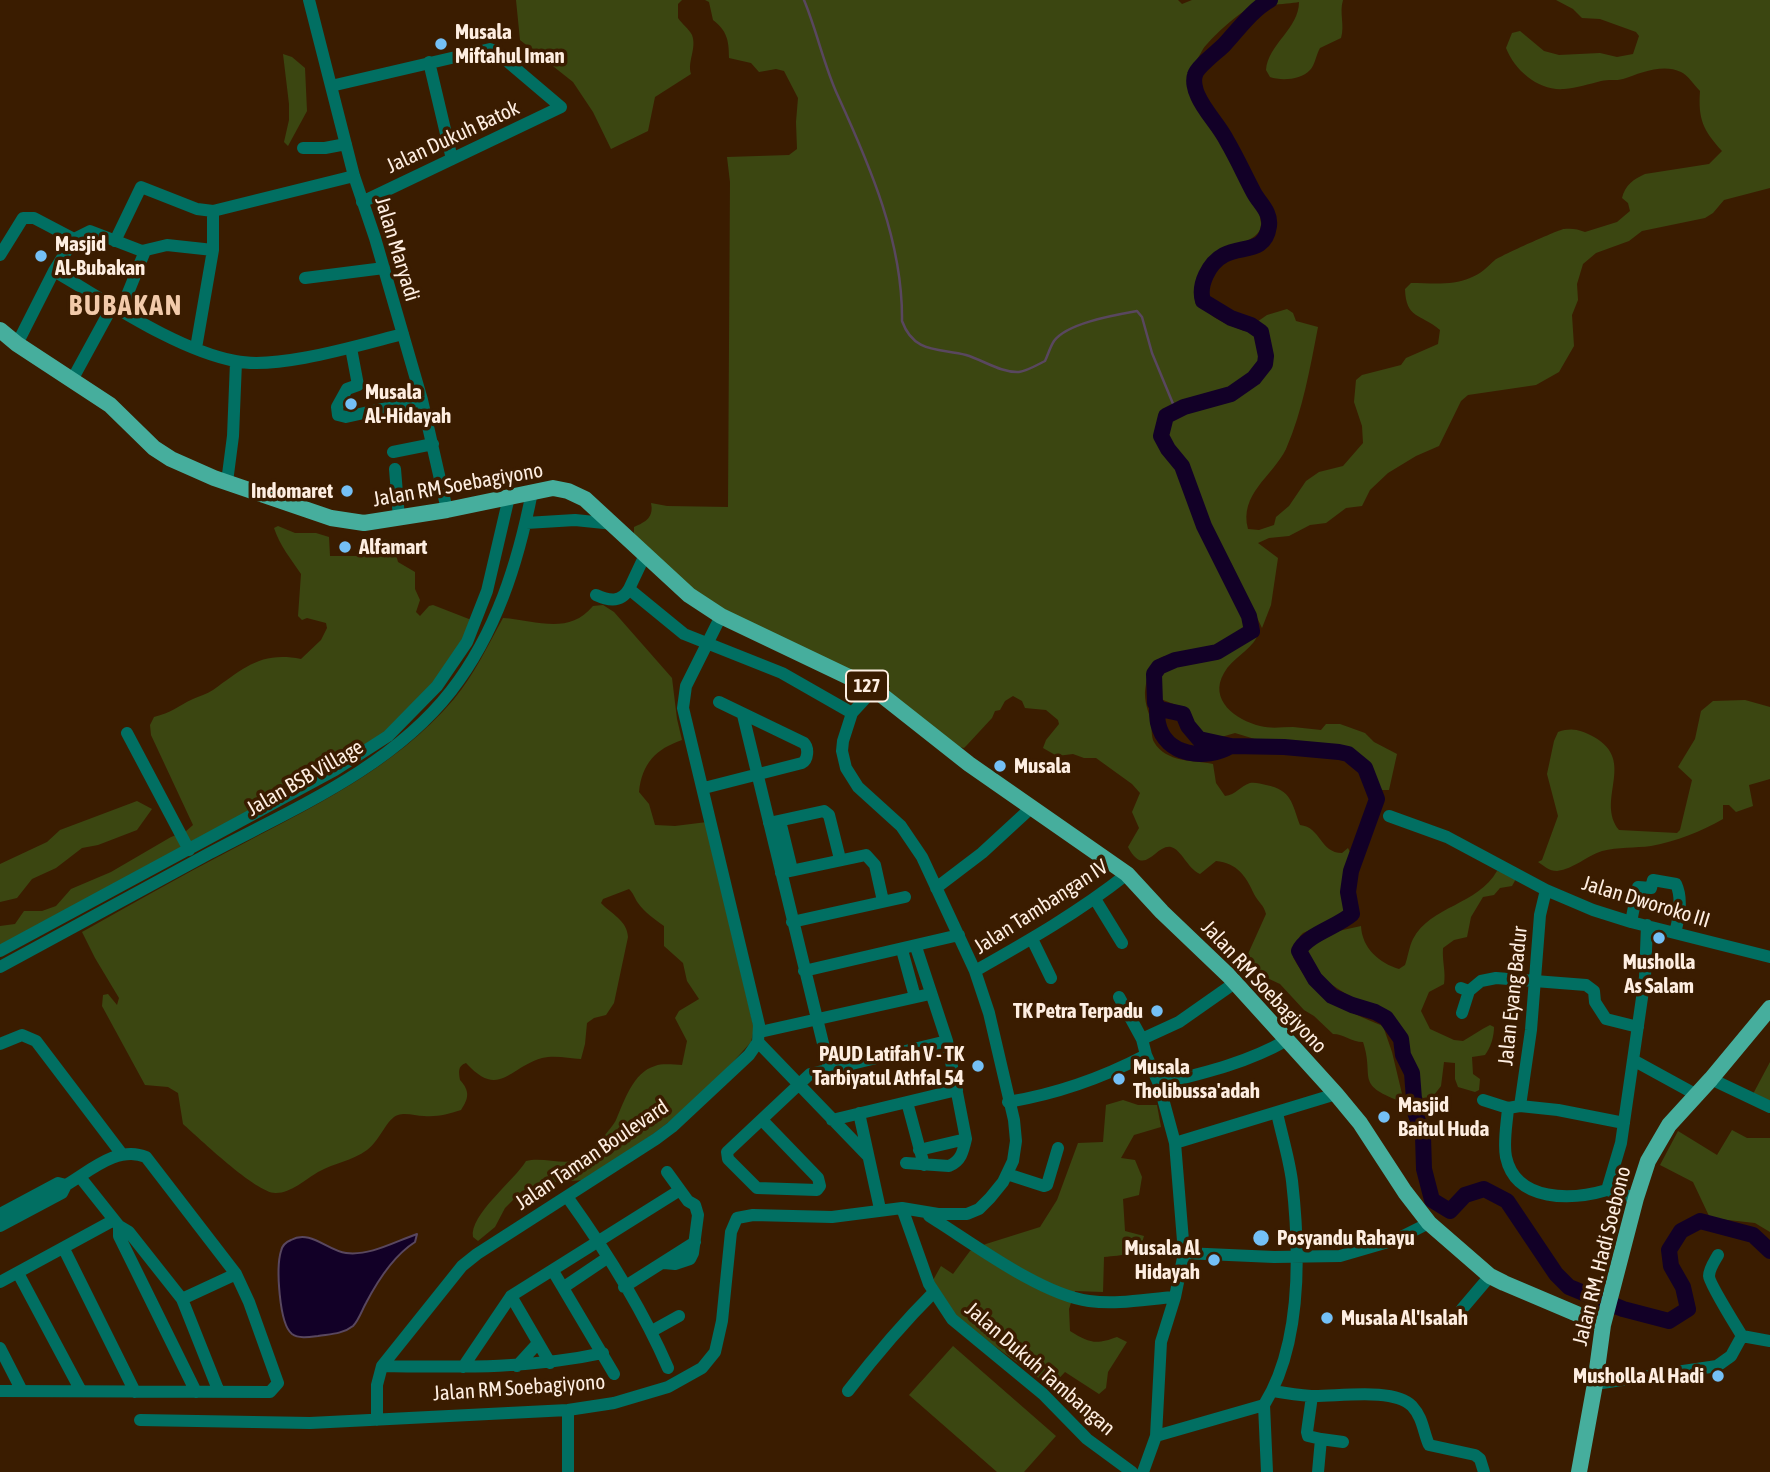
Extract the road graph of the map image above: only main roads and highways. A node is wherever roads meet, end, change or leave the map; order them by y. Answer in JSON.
{"nodes":[{"id":1,"x":0,"y":330,"type":"edge"},
{"id":2,"x":1770,"y":1008,"type":"edge"},
{"id":3,"x":1606,"y":1310,"type":"junction"},
{"id":4,"x":1579,"y":1472,"type":"edge"}],
"edges":[{"from":1,"to":3,"type":"main road","name":"Jalan RM Soebagiyono","number":"127"},
{"from":2,"to":3,"type":"main road","name":"Jalan RM. Hadi Soebono"},
{"from":3,"to":4,"type":"main road","name":"Jalan RM. Hadi Soebono"}]}
